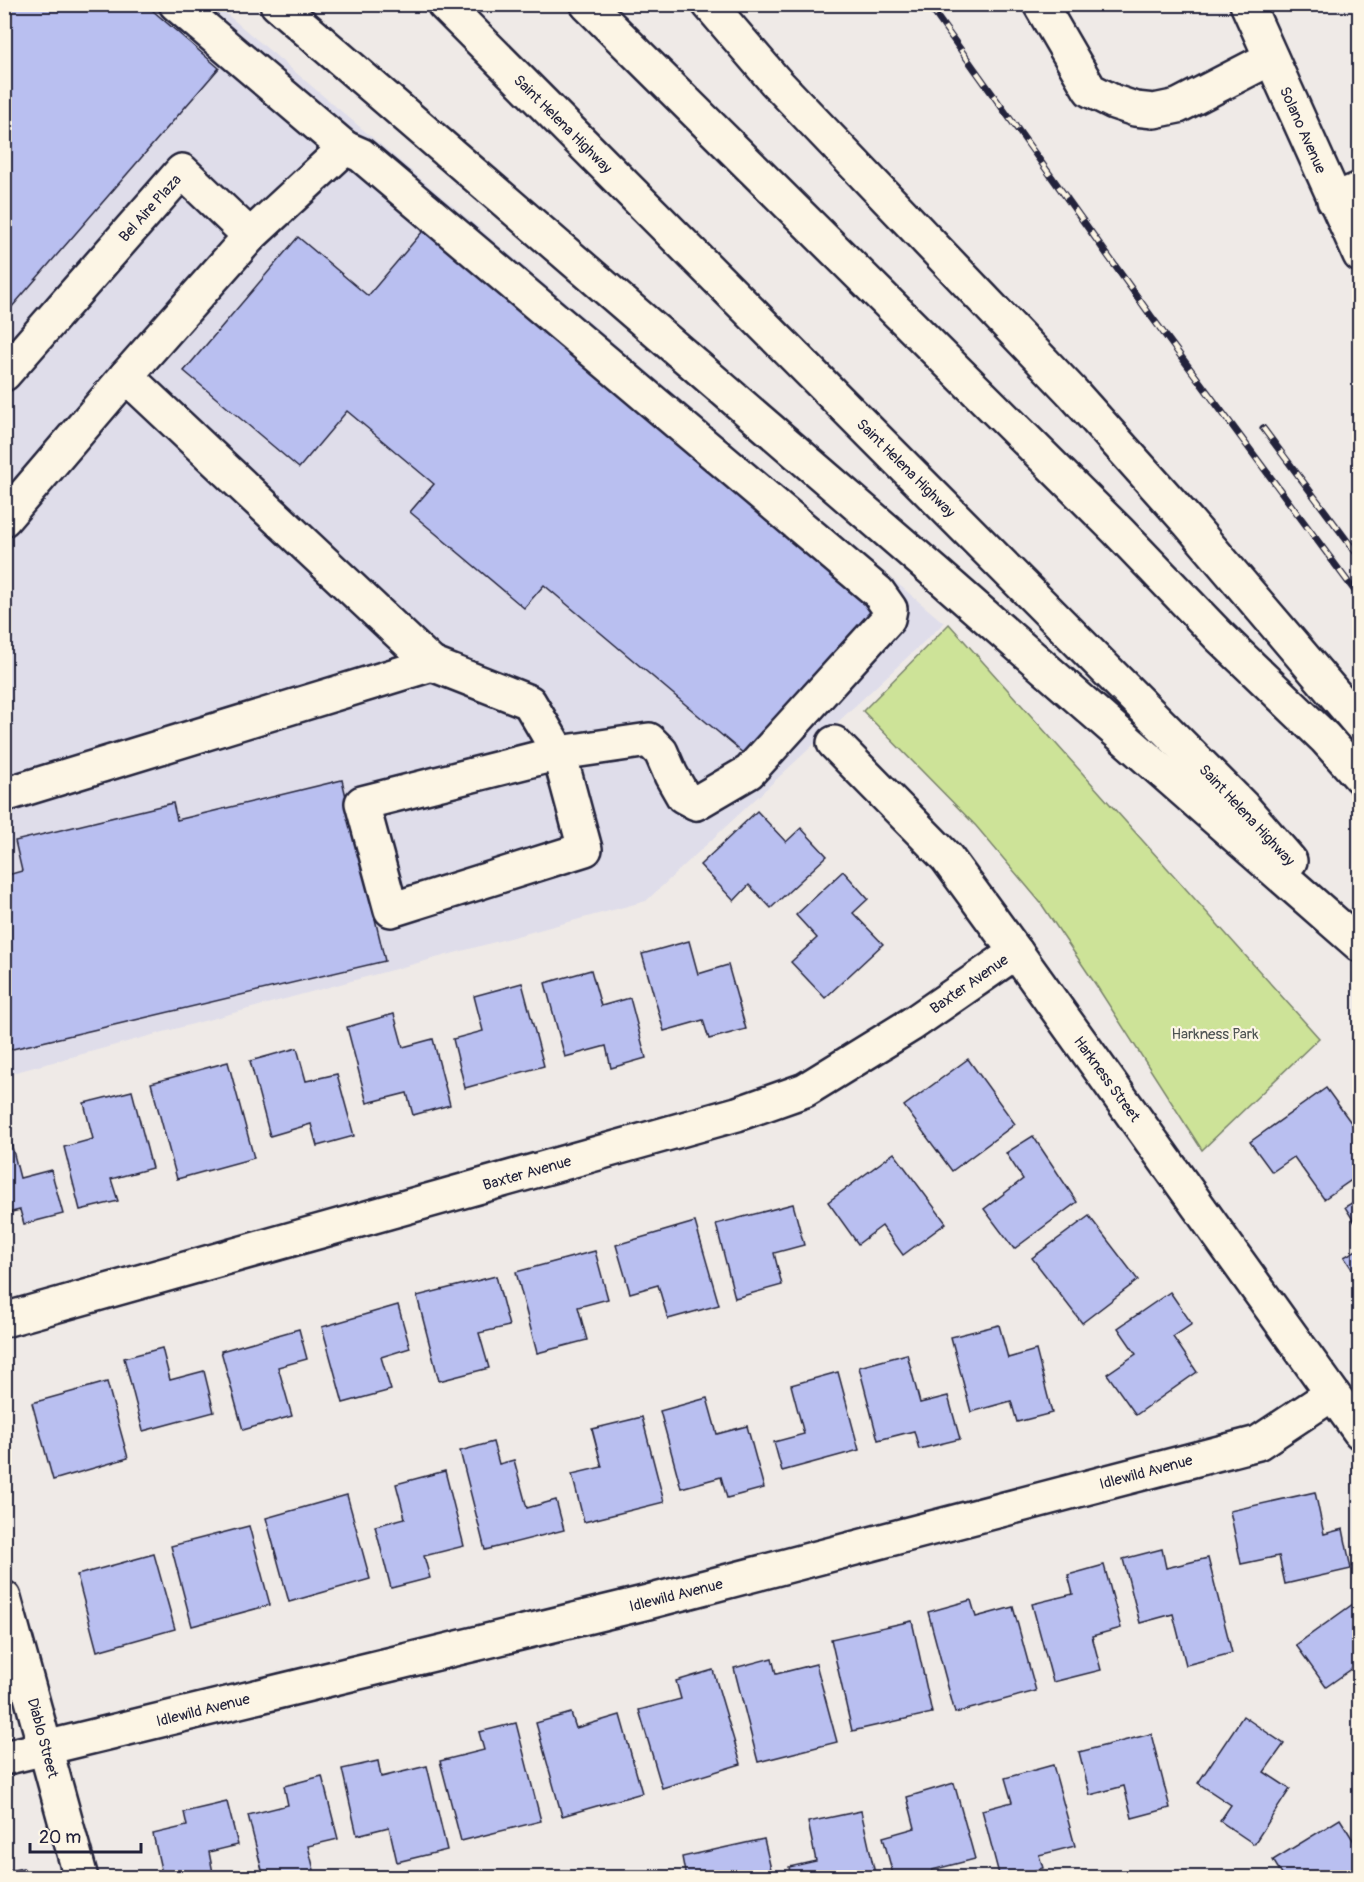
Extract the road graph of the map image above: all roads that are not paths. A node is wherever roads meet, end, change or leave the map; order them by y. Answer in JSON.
{"nodes":[{"id":1,"x":176,"y":4,"type":"edge"},
{"id":2,"x":277,"y":4,"type":"edge"},
{"id":3,"x":444,"y":4,"type":"edge"},
{"id":4,"x":587,"y":4,"type":"edge"},
{"id":5,"x":709,"y":4,"type":"edge"},
{"id":6,"x":1040,"y":4,"type":"edge"},
{"id":7,"x":1247,"y":4,"type":"edge"},
{"id":8,"x":1271,"y":58,"type":"junction"},
{"id":9,"x":345,"y":148,"type":"junction"},
{"id":10,"x":1347,"y":194,"type":"edge"},
{"id":11,"x":250,"y":236,"type":"junction"},
{"id":12,"x":1359,"y":255,"type":"edge"},
{"id":13,"x":4,"y":374,"type":"edge"},
{"id":14,"x":126,"y":376,"type":"junction"},
{"id":15,"x":4,"y":519,"type":"edge"},
{"id":16,"x":432,"y":664,"type":"junction"},
{"id":17,"x":1359,"y":724,"type":"edge"},
{"id":18,"x":834,"y":743,"type":"dead end"},
{"id":19,"x":559,"y":753,"type":"junction"},
{"id":20,"x":1359,"y":777,"type":"edge"},
{"id":21,"x":4,"y":795,"type":"edge"},
{"id":22,"x":1359,"y":940,"type":"edge"},
{"id":23,"x":1359,"y":945,"type":"edge"},
{"id":24,"x":1016,"y":952,"type":"junction"},
{"id":25,"x":4,"y":1320,"type":"edge"},
{"id":26,"x":1332,"y":1394,"type":"junction"},
{"id":27,"x":1359,"y":1432,"type":"edge"},
{"id":28,"x":4,"y":1598,"type":"edge"},
{"id":29,"x":45,"y":1748,"type":"junction"},
{"id":30,"x":4,"y":1758,"type":"edge"},
{"id":31,"x":81,"y":1878,"type":"edge"}],
"edges":[{"from":1,"to":9,"type":"main road"},
{"from":2,"to":23,"type":"main road"},
{"from":3,"to":22,"type":"main road","name":"Saint Helena Highway"},
{"from":4,"to":20,"type":"main road"},
{"from":5,"to":17,"type":"main road"},
{"from":6,"to":8,"type":"main road"},
{"from":7,"to":8,"type":"main road","name":"Solano Avenue"},
{"from":8,"to":10,"type":"main road","name":"Solano Avenue"},
{"from":9,"to":11,"type":"main road"},
{"from":9,"to":19,"type":"main road"},
{"from":10,"to":12,"type":"main road","name":"Solano Avenue"},
{"from":11,"to":13,"type":"main road","name":"Bel Aire Plaza"},
{"from":11,"to":14,"type":"main road"},
{"from":14,"to":15,"type":"main road"},
{"from":14,"to":16,"type":"main road"},
{"from":16,"to":19,"type":"main road"},
{"from":16,"to":21,"type":"main road"},
{"from":18,"to":24,"type":"main road","name":"Harkness Street"},
{"from":19,"to":19,"type":"main road"},
{"from":24,"to":25,"type":"main road","name":"Baxter Avenue"},
{"from":24,"to":26,"type":"main road","name":"Harkness Street"},
{"from":26,"to":27,"type":"main road","name":"Harkness Street"},
{"from":26,"to":29,"type":"main road","name":"Idlewild Avenue"},
{"from":28,"to":29,"type":"main road","name":"Diablo Street"},
{"from":29,"to":30,"type":"main road","name":"Idlewild Avenue"},
{"from":29,"to":31,"type":"main road","name":"Diablo Street"}]}
